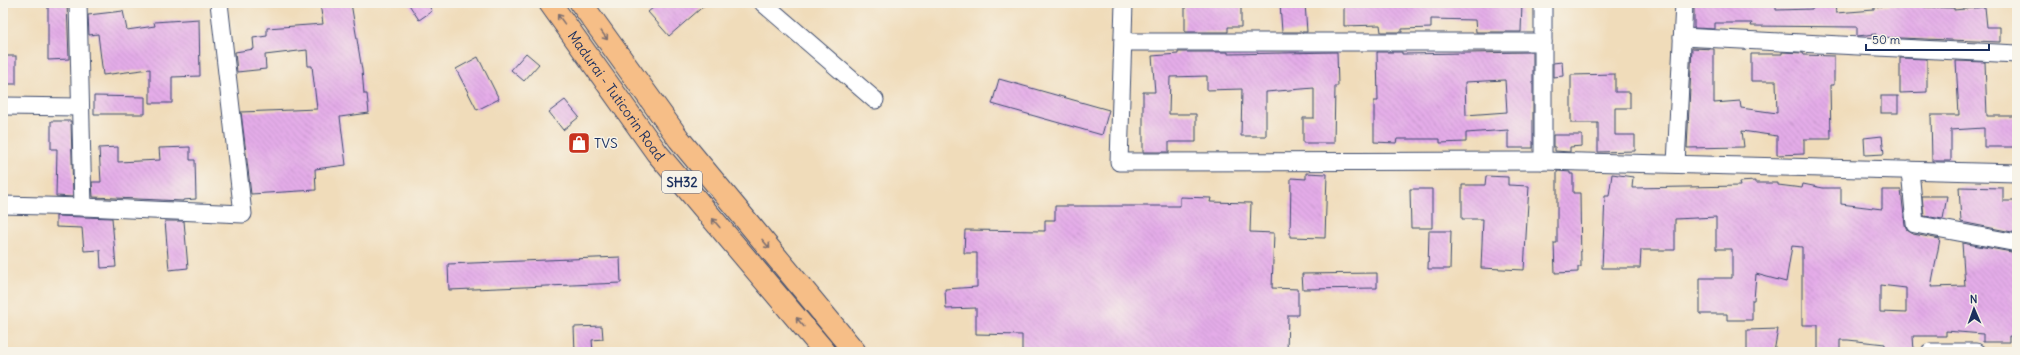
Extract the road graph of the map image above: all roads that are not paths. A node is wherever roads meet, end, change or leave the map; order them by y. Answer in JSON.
{"nodes":[{"id":1,"x":78,"y":3,"type":"edge"},
{"id":2,"x":219,"y":3,"type":"edge"},
{"id":3,"x":550,"y":3,"type":"edge"},
{"id":4,"x":581,"y":3,"type":"edge"},
{"id":5,"x":763,"y":3,"type":"edge"},
{"id":6,"x":1124,"y":3,"type":"edge"},
{"id":7,"x":1543,"y":3,"type":"edge"},
{"id":8,"x":1684,"y":3,"type":"edge"},
{"id":9,"x":1682,"y":37,"type":"junction"},
{"id":10,"x":1123,"y":42,"type":"junction"},
{"id":11,"x":1543,"y":42,"type":"junction"},
{"id":12,"x":2017,"y":54,"type":"edge"},
{"id":13,"x":875,"y":100,"type":"dead end"},
{"id":14,"x":3,"y":106,"type":"edge"},
{"id":15,"x":80,"y":107,"type":"junction"},
{"id":16,"x":1543,"y":161,"type":"junction"},
{"id":17,"x":1676,"y":164,"type":"junction"},
{"id":18,"x":1910,"y":170,"type":"junction"},
{"id":19,"x":2017,"y":173,"type":"edge"},
{"id":20,"x":3,"y":205,"type":"edge"},
{"id":21,"x":83,"y":207,"type":"junction"},
{"id":22,"x":2017,"y":243,"type":"edge"},
{"id":23,"x":825,"y":352,"type":"edge"},
{"id":24,"x":855,"y":352,"type":"edge"},
{"id":25,"x":1930,"y":352,"type":"edge"},
{"id":26,"x":1976,"y":352,"type":"edge"}],
"edges":[{"from":1,"to":15,"type":"street"},
{"from":2,"to":21,"type":"street"},
{"from":23,"to":3,"type":"main road","name":"Madurai - Tuticorin Road","number":"SH32","one_way":true},
{"from":4,"to":24,"type":"main road","name":"Madurai - Tuticorin Road","number":"SH32","one_way":true},
{"from":5,"to":13,"type":"street"},
{"from":6,"to":10,"type":"street"},
{"from":7,"to":11,"type":"street"},
{"from":8,"to":9,"type":"street"},
{"from":9,"to":12,"type":"street"},
{"from":9,"to":17,"type":"street"},
{"from":10,"to":11,"type":"street"},
{"from":10,"to":16,"type":"street"},
{"from":11,"to":16,"type":"street"},
{"from":14,"to":15,"type":"street"},
{"from":15,"to":21,"type":"street"},
{"from":16,"to":17,"type":"street"},
{"from":17,"to":18,"type":"street"},
{"from":18,"to":19,"type":"street"},
{"from":18,"to":22,"type":"street"},
{"from":20,"to":21,"type":"street"},
{"from":25,"to":26,"type":"street"}]}
